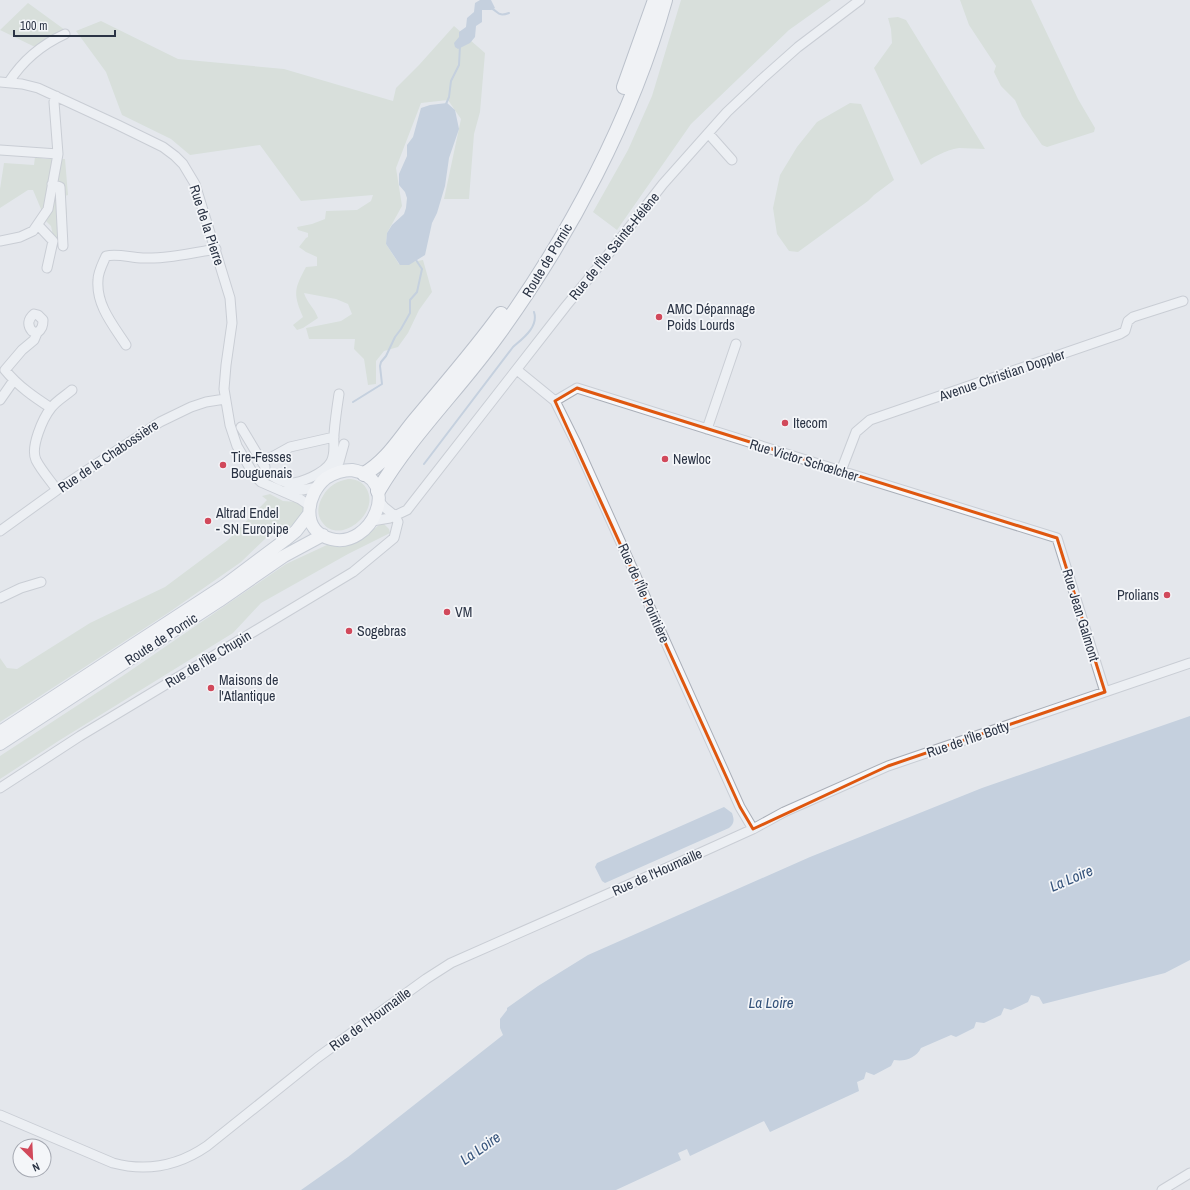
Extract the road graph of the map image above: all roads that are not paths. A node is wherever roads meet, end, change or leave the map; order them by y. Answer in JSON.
{"nodes":[{"id":1,"x":655,"y":0,"type":"edge"},
{"id":2,"x":665,"y":0,"type":"edge"},
{"id":3,"x":860,"y":0,"type":"edge"},
{"id":4,"x":65,"y":34,"type":"dead end"},
{"id":5,"x":5,"y":82,"type":"edge"},
{"id":6,"x":56,"y":96,"type":"junction"},
{"id":7,"x":708,"y":133,"type":"junction"},
{"id":8,"x":0,"y":150,"type":"edge"},
{"id":9,"x":58,"y":154,"type":"junction"},
{"id":10,"x":732,"y":160,"type":"dead end"},
{"id":11,"x":52,"y":184,"type":"junction"},
{"id":12,"x":38,"y":225,"type":"junction"},
{"id":13,"x":0,"y":242,"type":"edge"},
{"id":14,"x":63,"y":246,"type":"dead end"},
{"id":15,"x":216,"y":250,"type":"junction"},
{"id":16,"x":47,"y":268,"type":"dead end"},
{"id":17,"x":1183,"y":301,"type":"dead end"},
{"id":18,"x":37,"y":333,"type":"dead end"},
{"id":19,"x":736,"y":344,"type":"dead end"},
{"id":20,"x":126,"y":345,"type":"dead end"},
{"id":21,"x":517,"y":370,"type":"junction"},
{"id":22,"x":14,"y":380,"type":"junction"},
{"id":23,"x":72,"y":390,"type":"dead end"},
{"id":24,"x":339,"y":394,"type":"dead end"},
{"id":25,"x":225,"y":399,"type":"junction"},
{"id":26,"x":0,"y":400,"type":"edge"},
{"id":27,"x":555,"y":401,"type":"junction"},
{"id":28,"x":50,"y":408,"type":"junction"},
{"id":29,"x":241,"y":427,"type":"dead end"},
{"id":30,"x":707,"y":429,"type":"junction"},
{"id":31,"x":334,"y":437,"type":"junction"},
{"id":32,"x":263,"y":462,"type":"junction"},
{"id":33,"x":841,"y":471,"type":"junction"},
{"id":34,"x":358,"y":472,"type":"junction"},
{"id":35,"x":268,"y":474,"type":"junction"},
{"id":36,"x":332,"y":475,"type":"junction"},
{"id":37,"x":261,"y":482,"type":"junction"},
{"id":38,"x":318,"y":487,"type":"junction"},
{"id":39,"x":57,"y":490,"type":"junction"},
{"id":40,"x":278,"y":490,"type":"junction"},
{"id":41,"x":378,"y":496,"type":"junction"},
{"id":42,"x":307,"y":515,"type":"junction"},
{"id":43,"x":395,"y":516,"type":"junction"},
{"id":44,"x":372,"y":521,"type":"junction"},
{"id":45,"x":0,"y":531,"type":"edge"},
{"id":46,"x":324,"y":535,"type":"junction"},
{"id":47,"x":1057,"y":538,"type":"joint"},
{"id":48,"x":41,"y":582,"type":"dead end"},
{"id":49,"x":0,"y":598,"type":"edge"},
{"id":50,"x":1190,"y":663,"type":"edge"},
{"id":51,"x":1105,"y":692,"type":"junction"},
{"id":52,"x":0,"y":732,"type":"edge"},
{"id":53,"x":0,"y":744,"type":"edge"},
{"id":54,"x":0,"y":788,"type":"edge"},
{"id":55,"x":753,"y":829,"type":"junction"},
{"id":56,"x":0,"y":1115,"type":"edge"},
{"id":57,"x":1190,"y":1173,"type":"edge"},
{"id":58,"x":1162,"y":1190,"type":"edge"}],
"edges":[{"from":1,"to":34,"type":"highway","name":"Route de Pornic"},
{"from":2,"to":41,"type":"highway","name":"Route de Pornic"},
{"from":3,"to":7,"type":"street","name":"Rue de l'Île Sainte-Hélène"},
{"from":4,"to":5,"type":"street"},
{"from":5,"to":6,"type":"street","name":"Rue de la Pierre"},
{"from":6,"to":9,"type":"street"},
{"from":6,"to":15,"type":"street","name":"Rue de la Pierre"},
{"from":7,"to":10,"type":"street"},
{"from":7,"to":21,"type":"street","name":"Rue de l'Île Sainte-Hélène"},
{"from":8,"to":9,"type":"street"},
{"from":9,"to":11,"type":"street"},
{"from":11,"to":12,"type":"street"},
{"from":11,"to":14,"type":"street"},
{"from":12,"to":13,"type":"street"},
{"from":12,"to":16,"type":"street"},
{"from":15,"to":20,"type":"street"},
{"from":15,"to":25,"type":"street","name":"Rue de la Pierre"},
{"from":17,"to":33,"type":"street","name":"Avenue Christian Doppler"},
{"from":18,"to":22,"type":"street"},
{"from":19,"to":30,"type":"street"},
{"from":21,"to":27,"type":"street","name":"Rue de l'Île Pointière"},
{"from":21,"to":43,"type":"street","name":"Rue de l'Île Sainte-Hélène"},
{"from":22,"to":26,"type":"street"},
{"from":22,"to":28,"type":"street"},
{"from":23,"to":28,"type":"street"},
{"from":24,"to":31,"type":"street"},
{"from":25,"to":37,"type":"street","name":"Rue de la Pierre"},
{"from":25,"to":39,"type":"street","name":"Rue de la Chabossière"},
{"from":27,"to":30,"type":"street","name":"Rue Victor Schœlcher"},
{"from":27,"to":55,"type":"street","name":"Rue de l'Île Pointière"},
{"from":28,"to":39,"type":"street"},
{"from":29,"to":32,"type":"street"},
{"from":30,"to":33,"type":"street","name":"Rue Victor Schœlcher"},
{"from":31,"to":32,"type":"street"},
{"from":31,"to":35,"type":"street"},
{"from":32,"to":35,"type":"street"},
{"from":33,"to":47,"type":"street","name":"Rue Victor Schœlcher"},
{"from":34,"to":36,"type":"main road"},
{"from":34,"to":36,"type":"street"},
{"from":34,"to":41,"type":"main road"},
{"from":35,"to":37,"type":"street"},
{"from":36,"to":38,"type":"main road"},
{"from":37,"to":40,"type":"street","name":"Rue de la Pierre"},
{"from":38,"to":40,"type":"street","name":"Rue de la Pierre"},
{"from":38,"to":42,"type":"main road"},
{"from":39,"to":45,"type":"street","name":"Rue de la Chabossière"},
{"from":40,"to":42,"type":"street","name":"Rue de la Pierre"},
{"from":41,"to":43,"type":"street"},
{"from":41,"to":44,"type":"main road"},
{"from":42,"to":46,"type":"main road"},
{"from":42,"to":52,"type":"main road","name":"Route de Pornic"},
{"from":43,"to":44,"type":"street"},
{"from":43,"to":54,"type":"street","name":"Rue de l'Île Chupin"},
{"from":44,"to":46,"type":"main road"},
{"from":46,"to":53,"type":"main road","name":"Route de Pornic"},
{"from":47,"to":51,"type":"street","name":"Rue Jean Galmont"},
{"from":48,"to":49,"type":"street"},
{"from":50,"to":51,"type":"street","name":"Rue de l'Île Botty"},
{"from":51,"to":55,"type":"street","name":"Rue de l'Île Botty"},
{"from":55,"to":56,"type":"street","name":"Rue de l'Houmaille"},
{"from":57,"to":58,"type":"street"}]}
